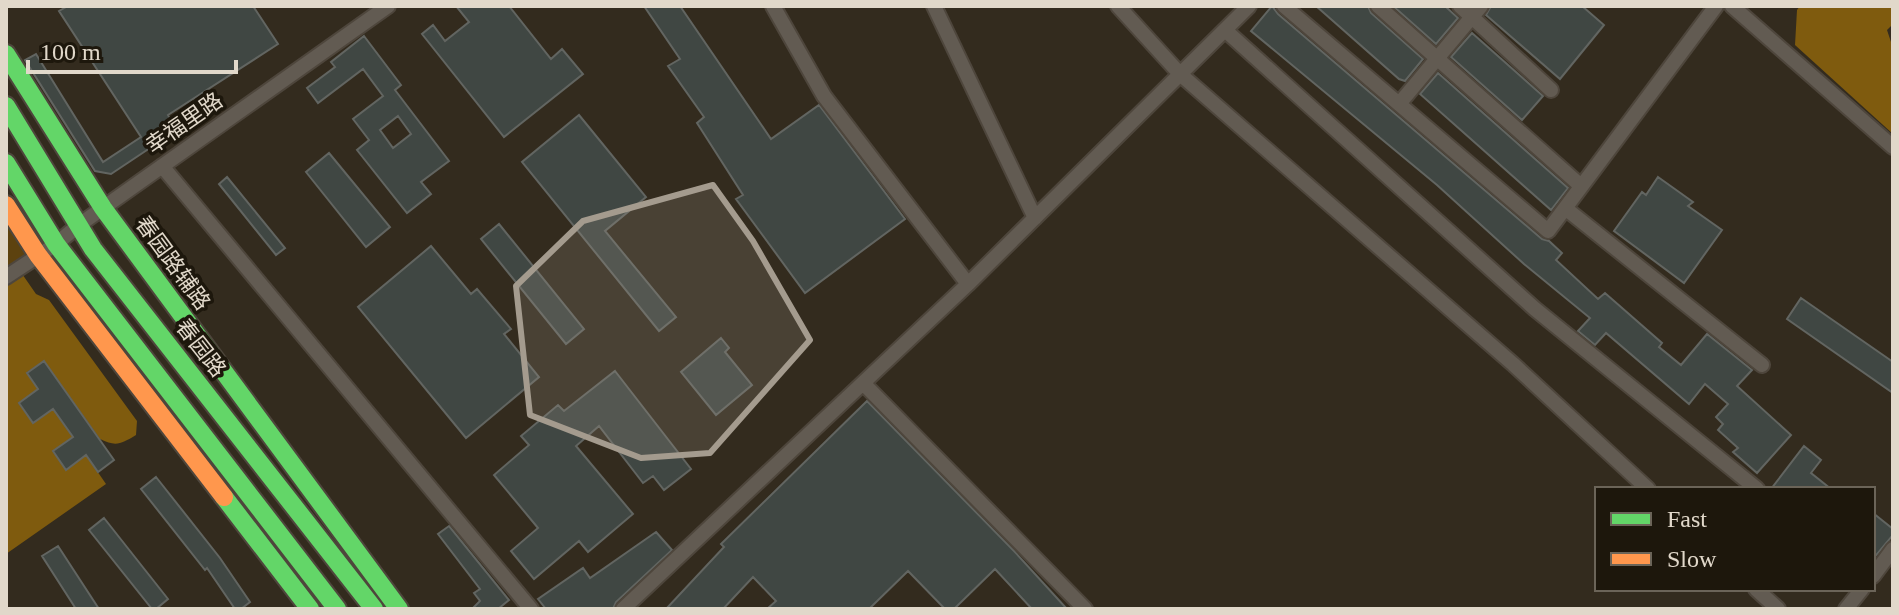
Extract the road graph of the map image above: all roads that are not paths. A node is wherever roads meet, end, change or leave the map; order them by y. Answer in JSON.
{"nodes":[{"id":1,"x":388,"y":6,"type":"edge"},
{"id":2,"x":773,"y":6,"type":"edge"},
{"id":3,"x":934,"y":6,"type":"edge"},
{"id":4,"x":1118,"y":6,"type":"edge"},
{"id":5,"x":1249,"y":6,"type":"edge"},
{"id":6,"x":1284,"y":6,"type":"edge"},
{"id":7,"x":1378,"y":6,"type":"edge"},
{"id":8,"x":1460,"y":6,"type":"edge"},
{"id":9,"x":1716,"y":6,"type":"edge"},
{"id":10,"x":1732,"y":6,"type":"edge"},
{"id":11,"x":1476,"y":11,"type":"edge"},
{"id":12,"x":1225,"y":30,"type":"junction"},
{"id":13,"x":6,"y":54,"type":"edge"},
{"id":14,"x":1437,"y":58,"type":"junction"},
{"id":15,"x":1180,"y":74,"type":"junction"},
{"id":16,"x":1551,"y":90,"type":"dead end"},
{"id":17,"x":1399,"y":104,"type":"junction"},
{"id":18,"x":6,"y":106,"type":"edge"},
{"id":19,"x":1893,"y":147,"type":"edge"},
{"id":20,"x":6,"y":163,"type":"edge"},
{"id":21,"x":162,"y":166,"type":"junction"},
{"id":22,"x":1581,"y":186,"type":"junction"},
{"id":23,"x":6,"y":205,"type":"edge"},
{"id":24,"x":103,"y":208,"type":"junction"},
{"id":25,"x":1565,"y":208,"type":"junction"},
{"id":26,"x":1035,"y":218,"type":"junction"},
{"id":27,"x":79,"y":225,"type":"junction"},
{"id":28,"x":56,"y":244,"type":"junction"},
{"id":29,"x":38,"y":255,"type":"junction"},
{"id":30,"x":6,"y":277,"type":"edge"},
{"id":31,"x":968,"y":284,"type":"junction"},
{"id":32,"x":1762,"y":365,"type":"dead end"},
{"id":33,"x":863,"y":383,"type":"junction"},
{"id":34,"x":1646,"y":487,"type":"edge"},
{"id":35,"x":1755,"y":487,"type":"edge"},
{"id":36,"x":1893,"y":549,"type":"edge"},
{"id":37,"x":1875,"y":573,"type":"edge"},
{"id":38,"x":1758,"y":591,"type":"edge"},
{"id":39,"x":1860,"y":591,"type":"edge"},
{"id":40,"x":310,"y":609,"type":"edge"},
{"id":41,"x":337,"y":609,"type":"edge"},
{"id":42,"x":374,"y":609,"type":"edge"},
{"id":43,"x":399,"y":609,"type":"edge"},
{"id":44,"x":531,"y":609,"type":"edge"},
{"id":45,"x":623,"y":609,"type":"edge"},
{"id":46,"x":1085,"y":609,"type":"edge"},
{"id":47,"x":1778,"y":609,"type":"edge"},
{"id":48,"x":1846,"y":609,"type":"edge"}],
"edges":[{"from":1,"to":21,"type":"street","name":"幸福里路"},
{"from":2,"to":31,"type":"street"},
{"from":3,"to":26,"type":"street"},
{"from":4,"to":15,"type":"street"},
{"from":5,"to":12,"type":"street"},
{"from":6,"to":17,"type":"street"},
{"from":7,"to":14,"type":"street"},
{"from":8,"to":11,"type":"street"},
{"from":9,"to":22,"type":"street"},
{"from":10,"to":19,"type":"street"},
{"from":11,"to":14,"type":"street"},
{"from":11,"to":16,"type":"street"},
{"from":12,"to":15,"type":"street"},
{"from":12,"to":35,"type":"street"},
{"from":13,"to":24,"type":"street","name":"春园路辅路"},
{"from":14,"to":17,"type":"street"},
{"from":14,"to":22,"type":"street"},
{"from":15,"to":26,"type":"street"},
{"from":15,"to":34,"type":"street"},
{"from":17,"to":25,"type":"street"},
{"from":18,"to":27,"type":"street","name":"春园路"},
{"from":20,"to":28,"type":"street"},
{"from":21,"to":24,"type":"street","name":"幸福里路"},
{"from":21,"to":44,"type":"street"},
{"from":22,"to":25,"type":"street"},
{"from":23,"to":29,"type":"street"},
{"from":24,"to":27,"type":"street","name":"幸福里路"},
{"from":24,"to":43,"type":"street","name":"春园路辅路"},
{"from":25,"to":32,"type":"street"},
{"from":26,"to":31,"type":"street"},
{"from":27,"to":28,"type":"street","name":"幸福里路"},
{"from":27,"to":42,"type":"street","name":"春园路"},
{"from":28,"to":29,"type":"street","name":"幸福里路"},
{"from":28,"to":41,"type":"street"},
{"from":29,"to":30,"type":"street","name":"幸福里路"},
{"from":29,"to":40,"type":"street"},
{"from":31,"to":33,"type":"street"},
{"from":33,"to":45,"type":"street"},
{"from":33,"to":46,"type":"street"},
{"from":36,"to":37,"type":"street"},
{"from":38,"to":47,"type":"street"},
{"from":39,"to":48,"type":"street"}]}
